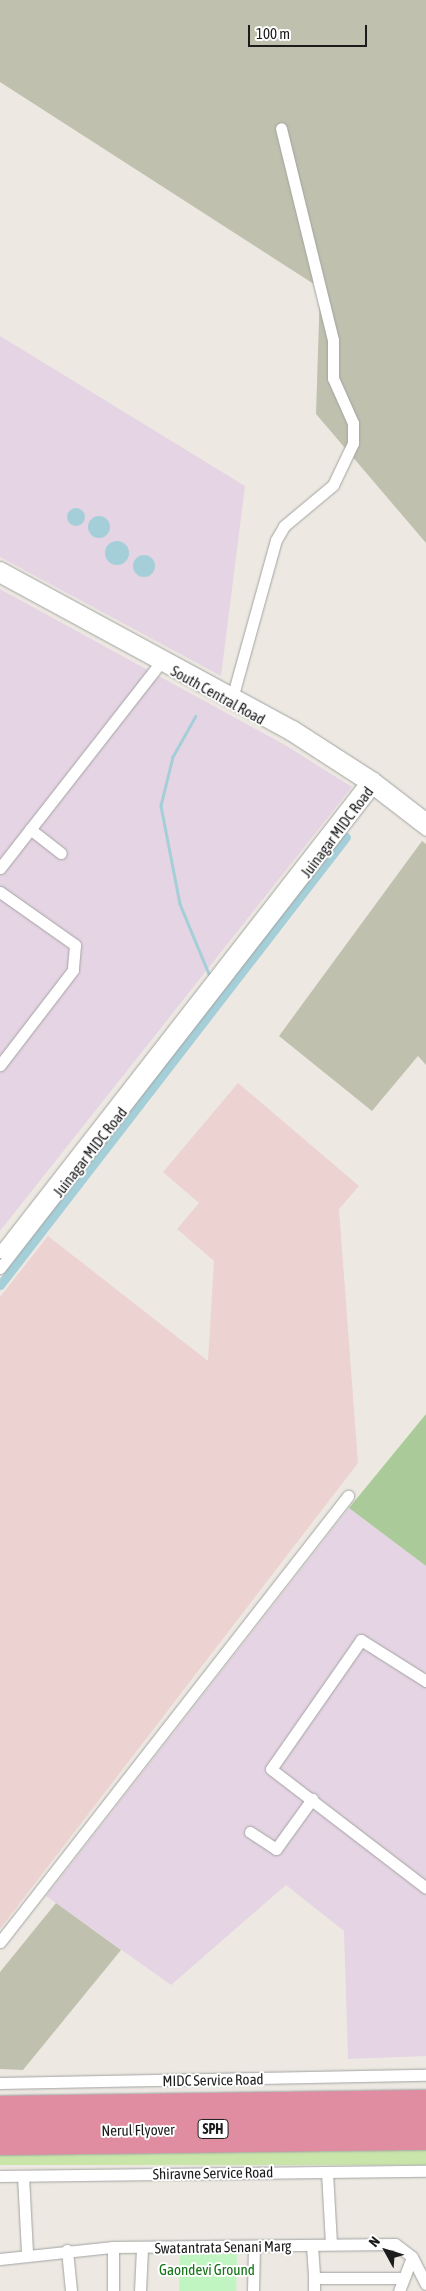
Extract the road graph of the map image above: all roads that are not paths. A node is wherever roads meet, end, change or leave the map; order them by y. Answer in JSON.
{"nodes":[{"id":1,"x":281,"y":128,"type":"dead end"},
{"id":2,"x":0,"y":567,"type":"edge"},
{"id":3,"x":0,"y":576,"type":"edge"},
{"id":4,"x":162,"y":660,"type":"junction"},
{"id":5,"x":234,"y":698,"type":"junction"},
{"id":6,"x":371,"y":783,"type":"junction"},
{"id":7,"x":426,"y":818,"type":"edge"},
{"id":8,"x":30,"y":829,"type":"junction"},
{"id":9,"x":426,"y":830,"type":"edge"},
{"id":10,"x":61,"y":852,"type":"dead end"},
{"id":11,"x":0,"y":868,"type":"edge"},
{"id":12,"x":0,"y":892,"type":"edge"},
{"id":13,"x":217,"y":981,"type":"junction"},
{"id":14,"x":0,"y":1065,"type":"edge"},
{"id":15,"x":0,"y":1252,"type":"edge"},
{"id":16,"x":0,"y":1268,"type":"edge"},
{"id":17,"x":348,"y":1496,"type":"dead end"},
{"id":18,"x":426,"y":1681,"type":"edge"},
{"id":19,"x":312,"y":1798,"type":"junction"},
{"id":20,"x":250,"y":1832,"type":"dead end"},
{"id":21,"x":426,"y":1888,"type":"edge"},
{"id":22,"x":0,"y":1942,"type":"edge"},
{"id":23,"x":426,"y":2075,"type":"edge"},
{"id":24,"x":0,"y":2083,"type":"edge"},
{"id":25,"x":426,"y":2099,"type":"edge"},
{"id":26,"x":0,"y":2105,"type":"edge"},
{"id":27,"x":426,"y":2114,"type":"edge"},
{"id":28,"x":0,"y":2118,"type":"edge"},
{"id":29,"x":426,"y":2126,"type":"edge"},
{"id":30,"x":0,"y":2132,"type":"edge"},
{"id":31,"x":426,"y":2141,"type":"edge"},
{"id":32,"x":0,"y":2146,"type":"edge"},
{"id":33,"x":426,"y":2171,"type":"edge"},
{"id":34,"x":327,"y":2172,"type":"junction"},
{"id":35,"x":0,"y":2176,"type":"edge"},
{"id":36,"x":23,"y":2176,"type":"junction"},
{"id":37,"x":331,"y":2244,"type":"junction"},
{"id":38,"x":312,"y":2246,"type":"junction"},
{"id":39,"x":114,"y":2247,"type":"junction"},
{"id":40,"x":254,"y":2247,"type":"junction"},
{"id":41,"x":142,"y":2248,"type":"junction"},
{"id":42,"x":67,"y":2250,"type":"junction"},
{"id":43,"x":27,"y":2253,"type":"junction"},
{"id":44,"x":412,"y":2257,"type":"junction"},
{"id":45,"x":0,"y":2259,"type":"edge"},
{"id":46,"x":314,"y":2278,"type":"junction"},
{"id":47,"x":402,"y":2278,"type":"junction"},
{"id":48,"x":425,"y":2281,"type":"edge"},
{"id":49,"x":72,"y":2291,"type":"edge"},
{"id":50,"x":113,"y":2291,"type":"edge"},
{"id":51,"x":140,"y":2291,"type":"edge"},
{"id":52,"x":253,"y":2291,"type":"edge"},
{"id":53,"x":314,"y":2291,"type":"edge"},
{"id":54,"x":398,"y":2291,"type":"edge"}],
"edges":[{"from":1,"to":5,"type":"street"},
{"from":2,"to":4,"type":"street","name":"South Central Road"},
{"from":3,"to":4,"type":"street","name":"South Central Road"},
{"from":4,"to":5,"type":"street","name":"South Central Road"},
{"from":4,"to":8,"type":"street"},
{"from":5,"to":6,"type":"street","name":"South Central Road"},
{"from":6,"to":7,"type":"street","name":"South Central Road"},
{"from":6,"to":9,"type":"street","name":"South Central Road"},
{"from":6,"to":13,"type":"street","name":"Juinagar MIDC Road"},
{"from":8,"to":10,"type":"street"},
{"from":8,"to":11,"type":"street"},
{"from":12,"to":14,"type":"street"},
{"from":13,"to":15,"type":"street","name":"Juinagar MIDC Road"},
{"from":13,"to":16,"type":"street","name":"Juinagar MIDC Road"},
{"from":17,"to":22,"type":"street"},
{"from":18,"to":19,"type":"street"},
{"from":19,"to":20,"type":"street"},
{"from":19,"to":21,"type":"street"},
{"from":23,"to":24,"type":"street","name":"MIDC Service Road"},
{"from":25,"to":26,"type":"highway"},
{"from":27,"to":28,"type":"highway","name":"Nerul Flyover","number":"SPH"},
{"from":29,"to":30,"type":"highway","name":"Nerul Flyover","number":"SPH"},
{"from":31,"to":32,"type":"highway"},
{"from":33,"to":34,"type":"street","name":"Shiravne Service Road"},
{"from":34,"to":36,"type":"street","name":"Shiravne Service Road"},
{"from":34,"to":37,"type":"street"},
{"from":35,"to":36,"type":"street","name":"Shiravne Service Road"},
{"from":36,"to":43,"type":"street"},
{"from":37,"to":38,"type":"street","name":"Swatantrata Senani Marg"},
{"from":37,"to":44,"type":"street","name":"Swatantrata Senani Marg"},
{"from":38,"to":40,"type":"street","name":"Swatantrata Senani Marg"},
{"from":38,"to":46,"type":"street"},
{"from":39,"to":41,"type":"street","name":"Swatantrata Senani Marg"},
{"from":39,"to":42,"type":"street","name":"Swatantrata Senani Marg"},
{"from":39,"to":50,"type":"street"},
{"from":40,"to":41,"type":"street","name":"Swatantrata Senani Marg"},
{"from":40,"to":52,"type":"street"},
{"from":41,"to":51,"type":"street"},
{"from":42,"to":43,"type":"street","name":"Swatantrata Senani Marg"},
{"from":42,"to":49,"type":"street"},
{"from":43,"to":45,"type":"street","name":"Swatantrata Senani Marg"},
{"from":44,"to":47,"type":"street"},
{"from":44,"to":48,"type":"street"},
{"from":46,"to":47,"type":"street"},
{"from":46,"to":53,"type":"street"},
{"from":47,"to":54,"type":"street"}]}
